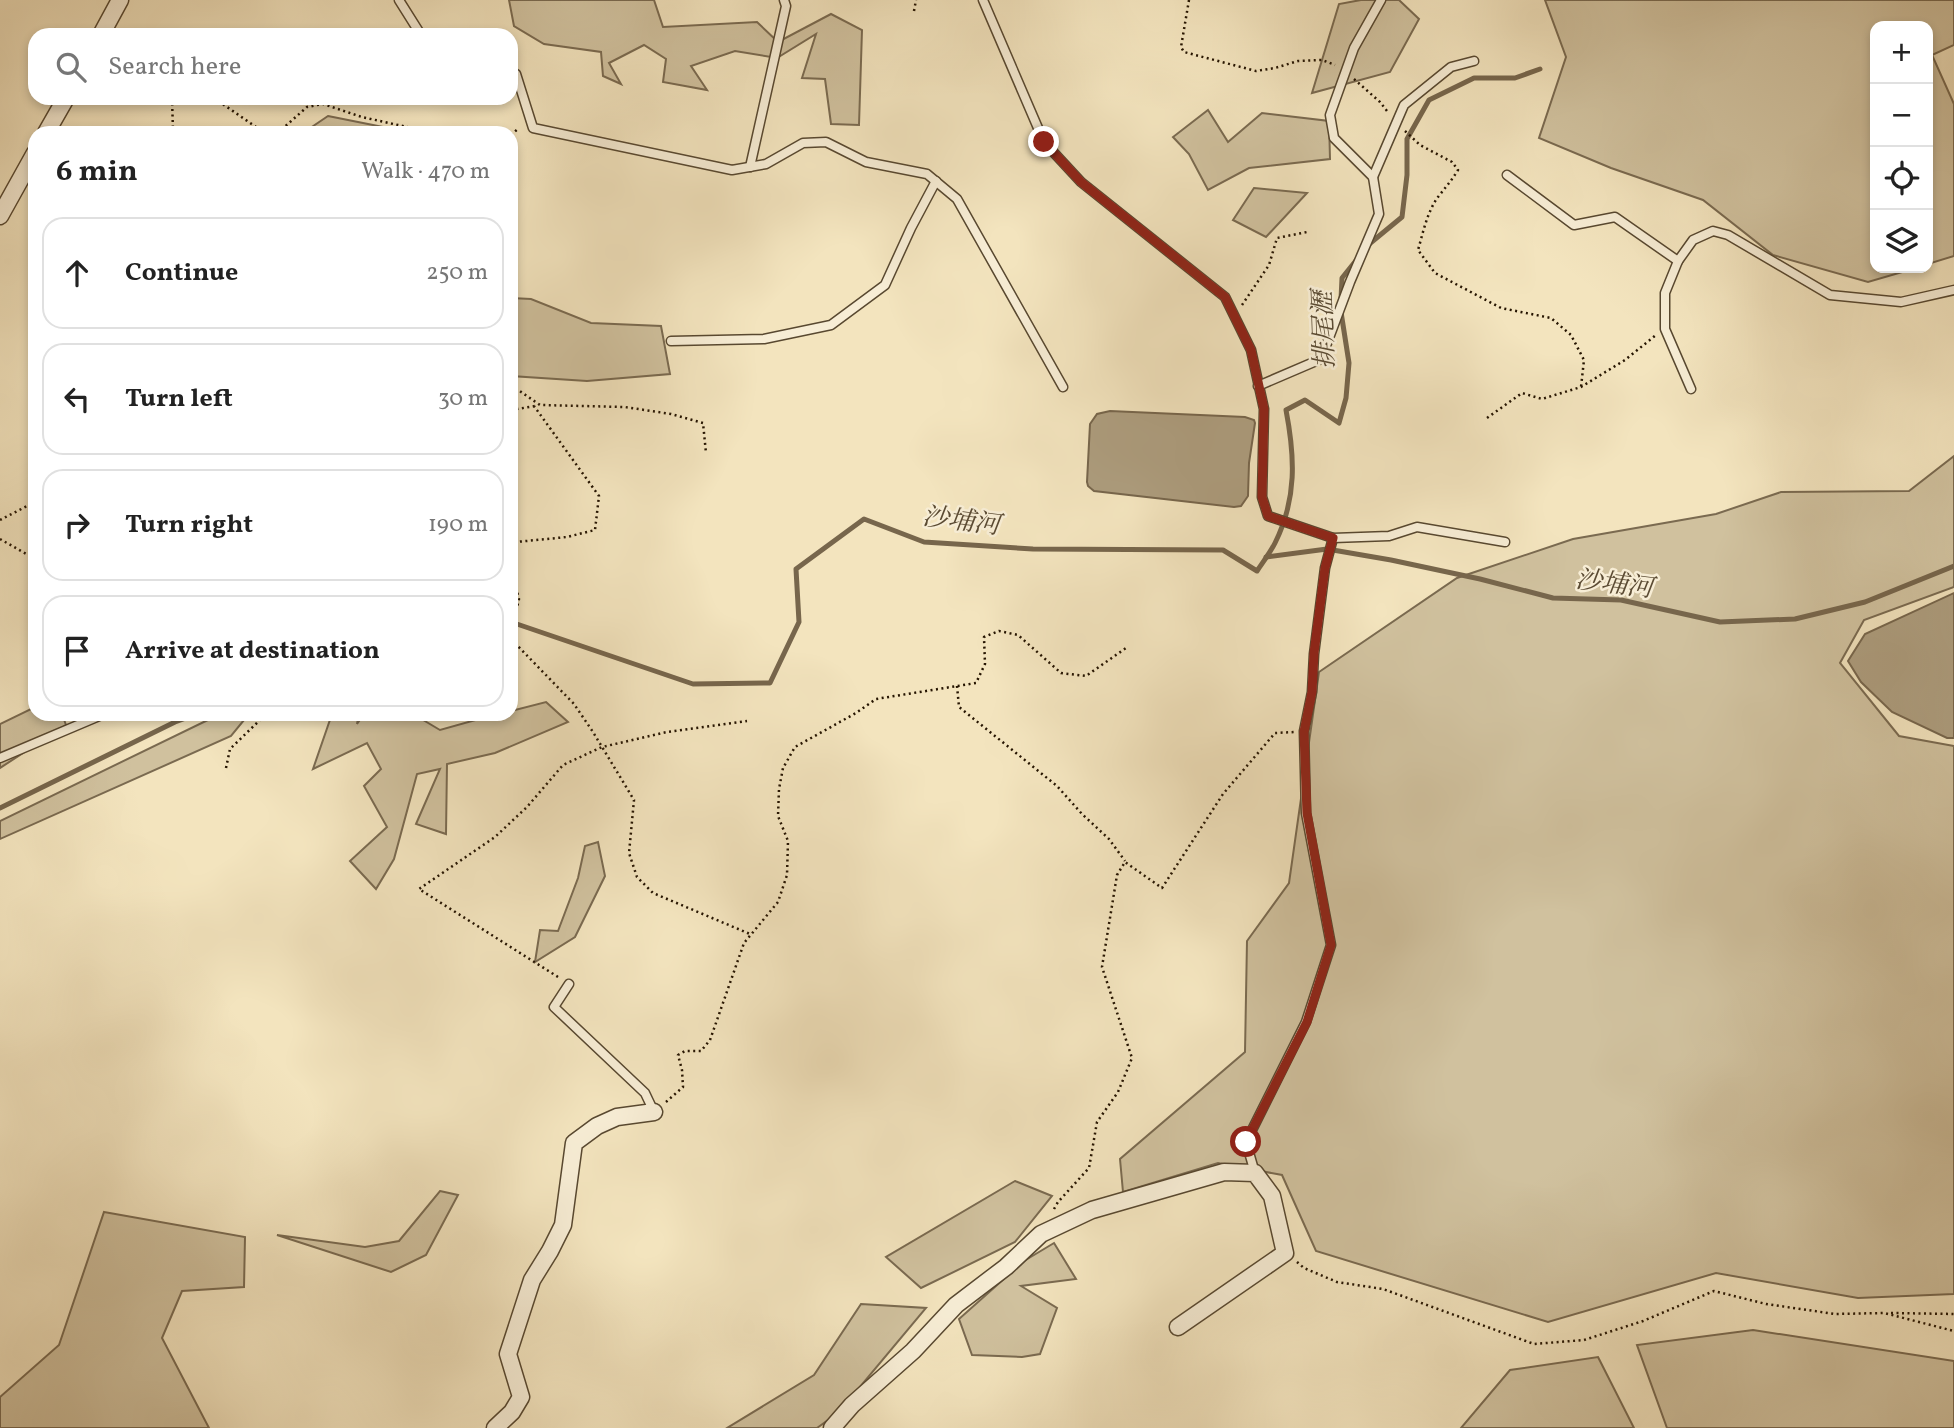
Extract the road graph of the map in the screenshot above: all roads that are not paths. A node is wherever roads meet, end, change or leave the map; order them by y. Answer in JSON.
{"nodes":[{"id":1,"x":120,"y":0,"type":"edge"},
{"id":2,"x":398,"y":0,"type":"edge"},
{"id":3,"x":784,"y":0,"type":"edge"},
{"id":4,"x":984,"y":0,"type":"edge"},
{"id":5,"x":1381,"y":0,"type":"edge"},
{"id":6,"x":105,"y":28,"type":"edge"},
{"id":7,"x":416,"y":28,"type":"edge"},
{"id":8,"x":1474,"y":61,"type":"dead end"},
{"id":9,"x":518,"y":80,"type":"edge"},
{"id":10,"x":62,"y":105,"type":"edge"},
{"id":11,"x":50,"y":126,"type":"edge"},
{"id":12,"x":28,"y":166,"type":"edge"},
{"id":13,"x":750,"y":167,"type":"junction"},
{"id":14,"x":1507,"y":175,"type":"dead end"},
{"id":15,"x":1373,"y":177,"type":"junction"},
{"id":16,"x":936,"y":181,"type":"junction"},
{"id":17,"x":0,"y":216,"type":"edge"},
{"id":18,"x":1678,"y":261,"type":"junction"},
{"id":19,"x":1954,"y":290,"type":"edge"},
{"id":20,"x":671,"y":341,"type":"dead end"},
{"id":21,"x":1258,"y":386,"type":"junction"},
{"id":22,"x":1063,"y":387,"type":"dead end"},
{"id":23,"x":1691,"y":388,"type":"dead end"},
{"id":24,"x":1333,"y":538,"type":"junction"},
{"id":25,"x":1505,"y":542,"type":"dead end"},
{"id":26,"x":87,"y":721,"type":"edge"},
{"id":27,"x":0,"y":758,"type":"edge"},
{"id":28,"x":569,"y":984,"type":"road end"},
{"id":29,"x":654,"y":1112,"type":"joint"},
{"id":30,"x":1255,"y":1173,"type":"junction"},
{"id":31,"x":1178,"y":1326,"type":"dead end"},
{"id":32,"x":495,"y":1428,"type":"edge"},
{"id":33,"x":832,"y":1428,"type":"edge"}],
"edges":[{"from":1,"to":6,"type":"street"},
{"from":2,"to":7,"type":"lane"},
{"from":3,"to":13,"type":"lane"},
{"from":4,"to":21,"type":"lane"},
{"from":5,"to":15,"type":"lane"},
{"from":8,"to":15,"type":"lane"},
{"from":9,"to":13,"type":"lane"},
{"from":10,"to":11,"type":"street"},
{"from":12,"to":17,"type":"street"},
{"from":13,"to":16,"type":"lane"},
{"from":14,"to":18,"type":"lane"},
{"from":15,"to":21,"type":"lane"},
{"from":16,"to":20,"type":"lane"},
{"from":16,"to":22,"type":"lane"},
{"from":18,"to":19,"type":"lane"},
{"from":18,"to":23,"type":"lane"},
{"from":21,"to":24,"type":"lane"},
{"from":24,"to":25,"type":"lane"},
{"from":24,"to":30,"type":"lane"},
{"from":26,"to":27,"type":"lane"},
{"from":28,"to":29,"type":"lane"},
{"from":29,"to":32,"type":"street"},
{"from":30,"to":31,"type":"street"},
{"from":30,"to":33,"type":"street"}]}
